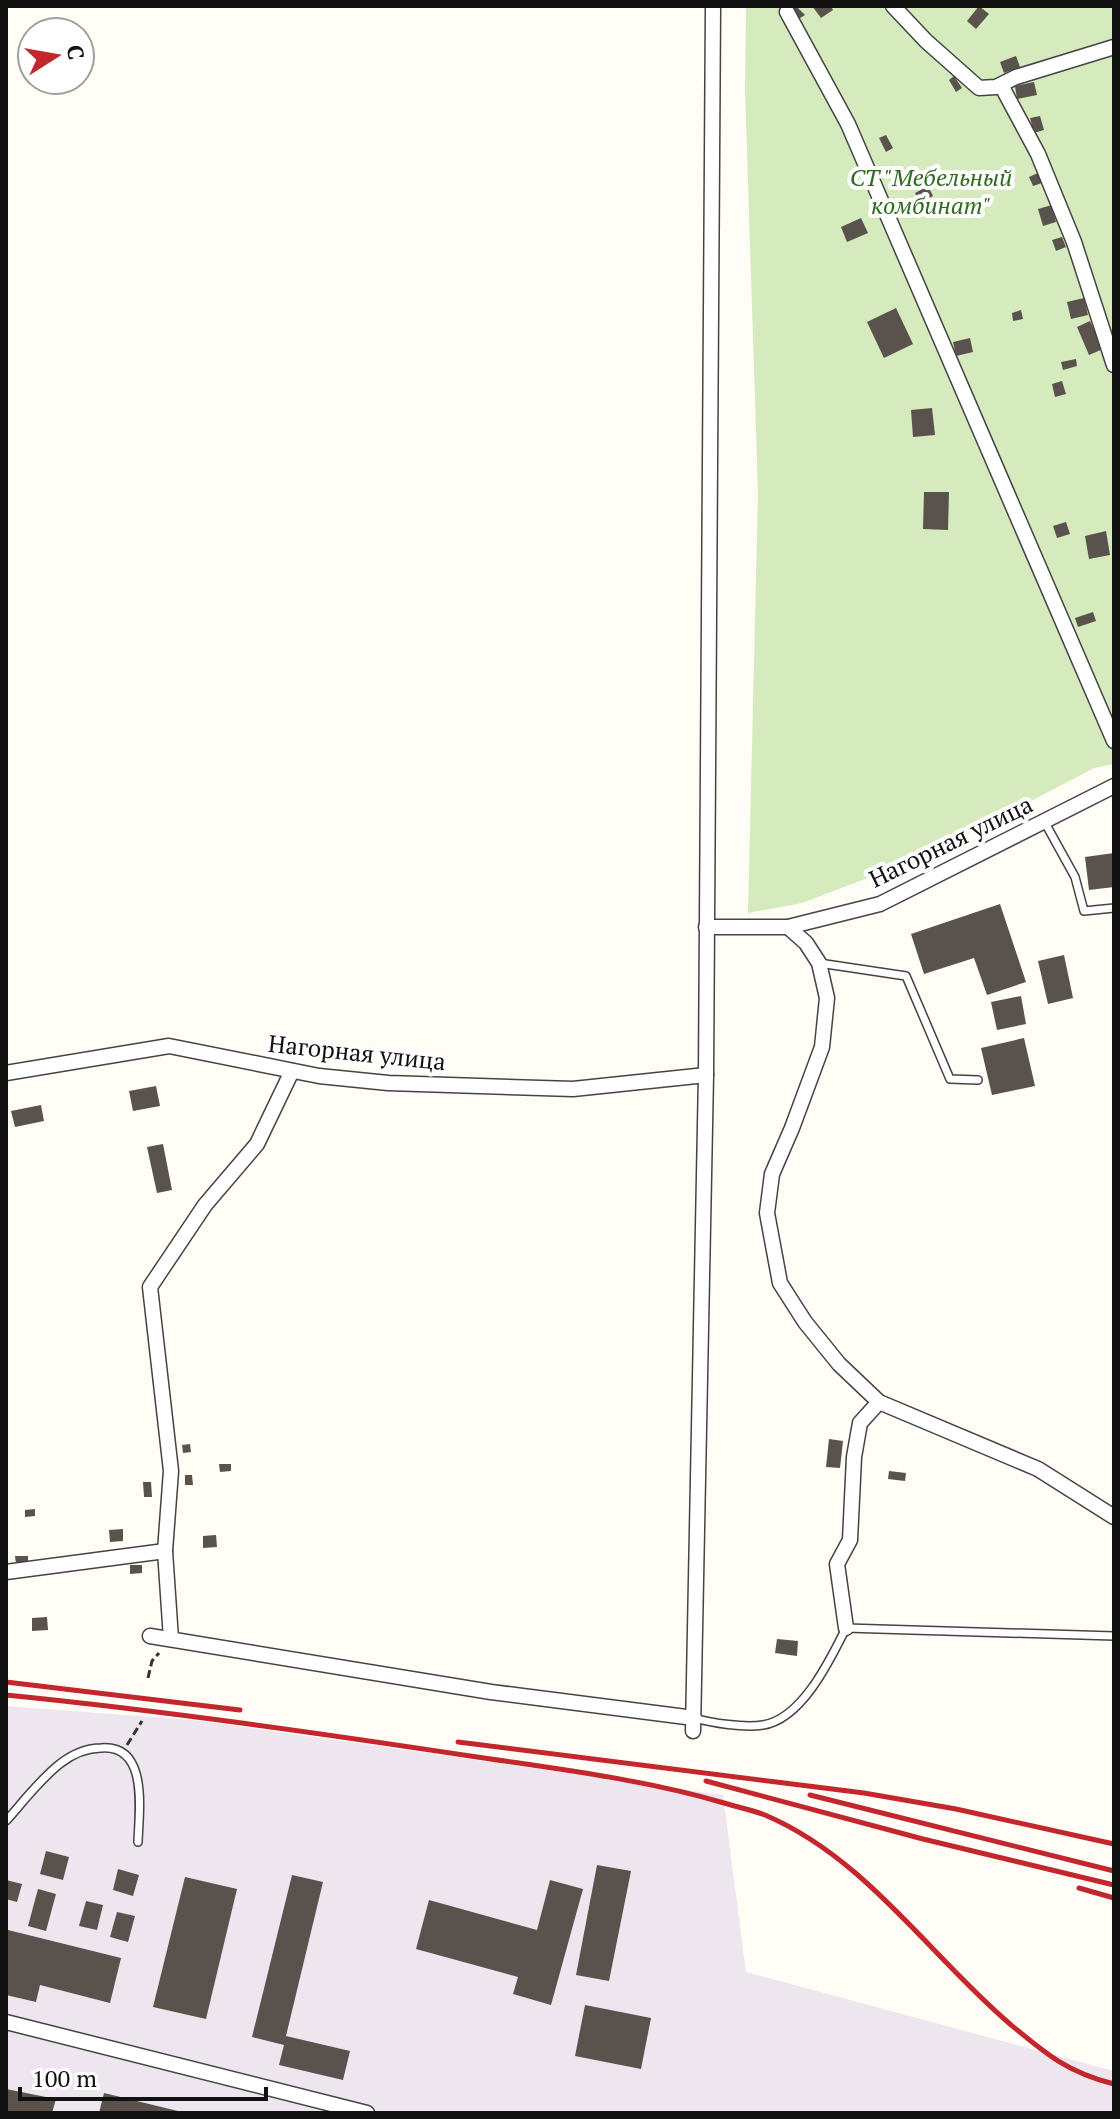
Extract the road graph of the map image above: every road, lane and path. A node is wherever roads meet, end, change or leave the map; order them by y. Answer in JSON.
{"nodes":[{"id":1,"x":713,"y":6,"type":"edge"},
{"id":2,"x":893,"y":6,"type":"edge"},
{"id":3,"x":787,"y":12,"type":"dead end"},
{"id":4,"x":1114,"y":47,"type":"edge"},
{"id":5,"x":1001,"y":85,"type":"junction"},
{"id":6,"x":1114,"y":365,"type":"edge"},
{"id":7,"x":1114,"y":741,"type":"edge"},
{"id":8,"x":1114,"y":786,"type":"edge"},
{"id":9,"x":1044,"y":821,"type":"junction"},
{"id":10,"x":1114,"y":908,"type":"edge"},
{"id":11,"x":706,"y":927,"type":"junction"},
{"id":12,"x":788,"y":927,"type":"junction"},
{"id":13,"x":819,"y":963,"type":"junction"},
{"id":14,"x":292,"y":1071,"type":"junction"},
{"id":15,"x":6,"y":1073,"type":"edge"},
{"id":16,"x":706,"y":1075,"type":"junction"},
{"id":17,"x":978,"y":1080,"type":"dead end"},
{"id":18,"x":879,"y":1402,"type":"junction"},
{"id":19,"x":1114,"y":1517,"type":"edge"},
{"id":20,"x":165,"y":1551,"type":"junction"},
{"id":21,"x":6,"y":1572,"type":"edge"},
{"id":22,"x":846,"y":1628,"type":"junction"},
{"id":23,"x":150,"y":1636,"type":"dead end"},
{"id":24,"x":1114,"y":1636,"type":"edge"},
{"id":25,"x":171,"y":1639,"type":"junction"},
{"id":26,"x":148,"y":1678,"type":"dead end"},
{"id":27,"x":142,"y":1721,"type":"dead end"},
{"id":28,"x":694,"y":1724,"type":"junction"},
{"id":29,"x":122,"y":1753,"type":"junction"},
{"id":30,"x":6,"y":1821,"type":"edge"},
{"id":31,"x":138,"y":1842,"type":"dead end"},
{"id":32,"x":6,"y":2022,"type":"edge"},
{"id":33,"x":367,"y":2113,"type":"edge"}],
"edges":[{"from":1,"to":11,"type":"street"},
{"from":2,"to":5,"type":"street"},
{"from":3,"to":7,"type":"street"},
{"from":4,"to":5,"type":"street"},
{"from":5,"to":6,"type":"street"},
{"from":8,"to":9,"type":"street","name":"Нагорная улица"},
{"from":9,"to":10,"type":"lane"},
{"from":9,"to":12,"type":"street","name":"Нагорная улица"},
{"from":11,"to":12,"type":"street","name":"Нагорная улица"},
{"from":11,"to":16,"type":"street"},
{"from":12,"to":13,"type":"street"},
{"from":13,"to":17,"type":"lane"},
{"from":13,"to":18,"type":"street"},
{"from":14,"to":15,"type":"street","name":"Нагорная улица"},
{"from":14,"to":16,"type":"street","name":"Нагорная улица"},
{"from":14,"to":20,"type":"street"},
{"from":16,"to":28,"type":"street"},
{"from":18,"to":19,"type":"street"},
{"from":18,"to":22,"type":"street"},
{"from":20,"to":21,"type":"street"},
{"from":20,"to":25,"type":"street"},
{"from":22,"to":24,"type":"lane"},
{"from":22,"to":28,"type":"lane"},
{"from":23,"to":25,"type":"street"},
{"from":25,"to":26,"type":"path"},
{"from":25,"to":28,"type":"street"},
{"from":27,"to":29,"type":"path"},
{"from":29,"to":30,"type":"lane"},
{"from":29,"to":31,"type":"lane"},
{"from":32,"to":33,"type":"street"}]}
